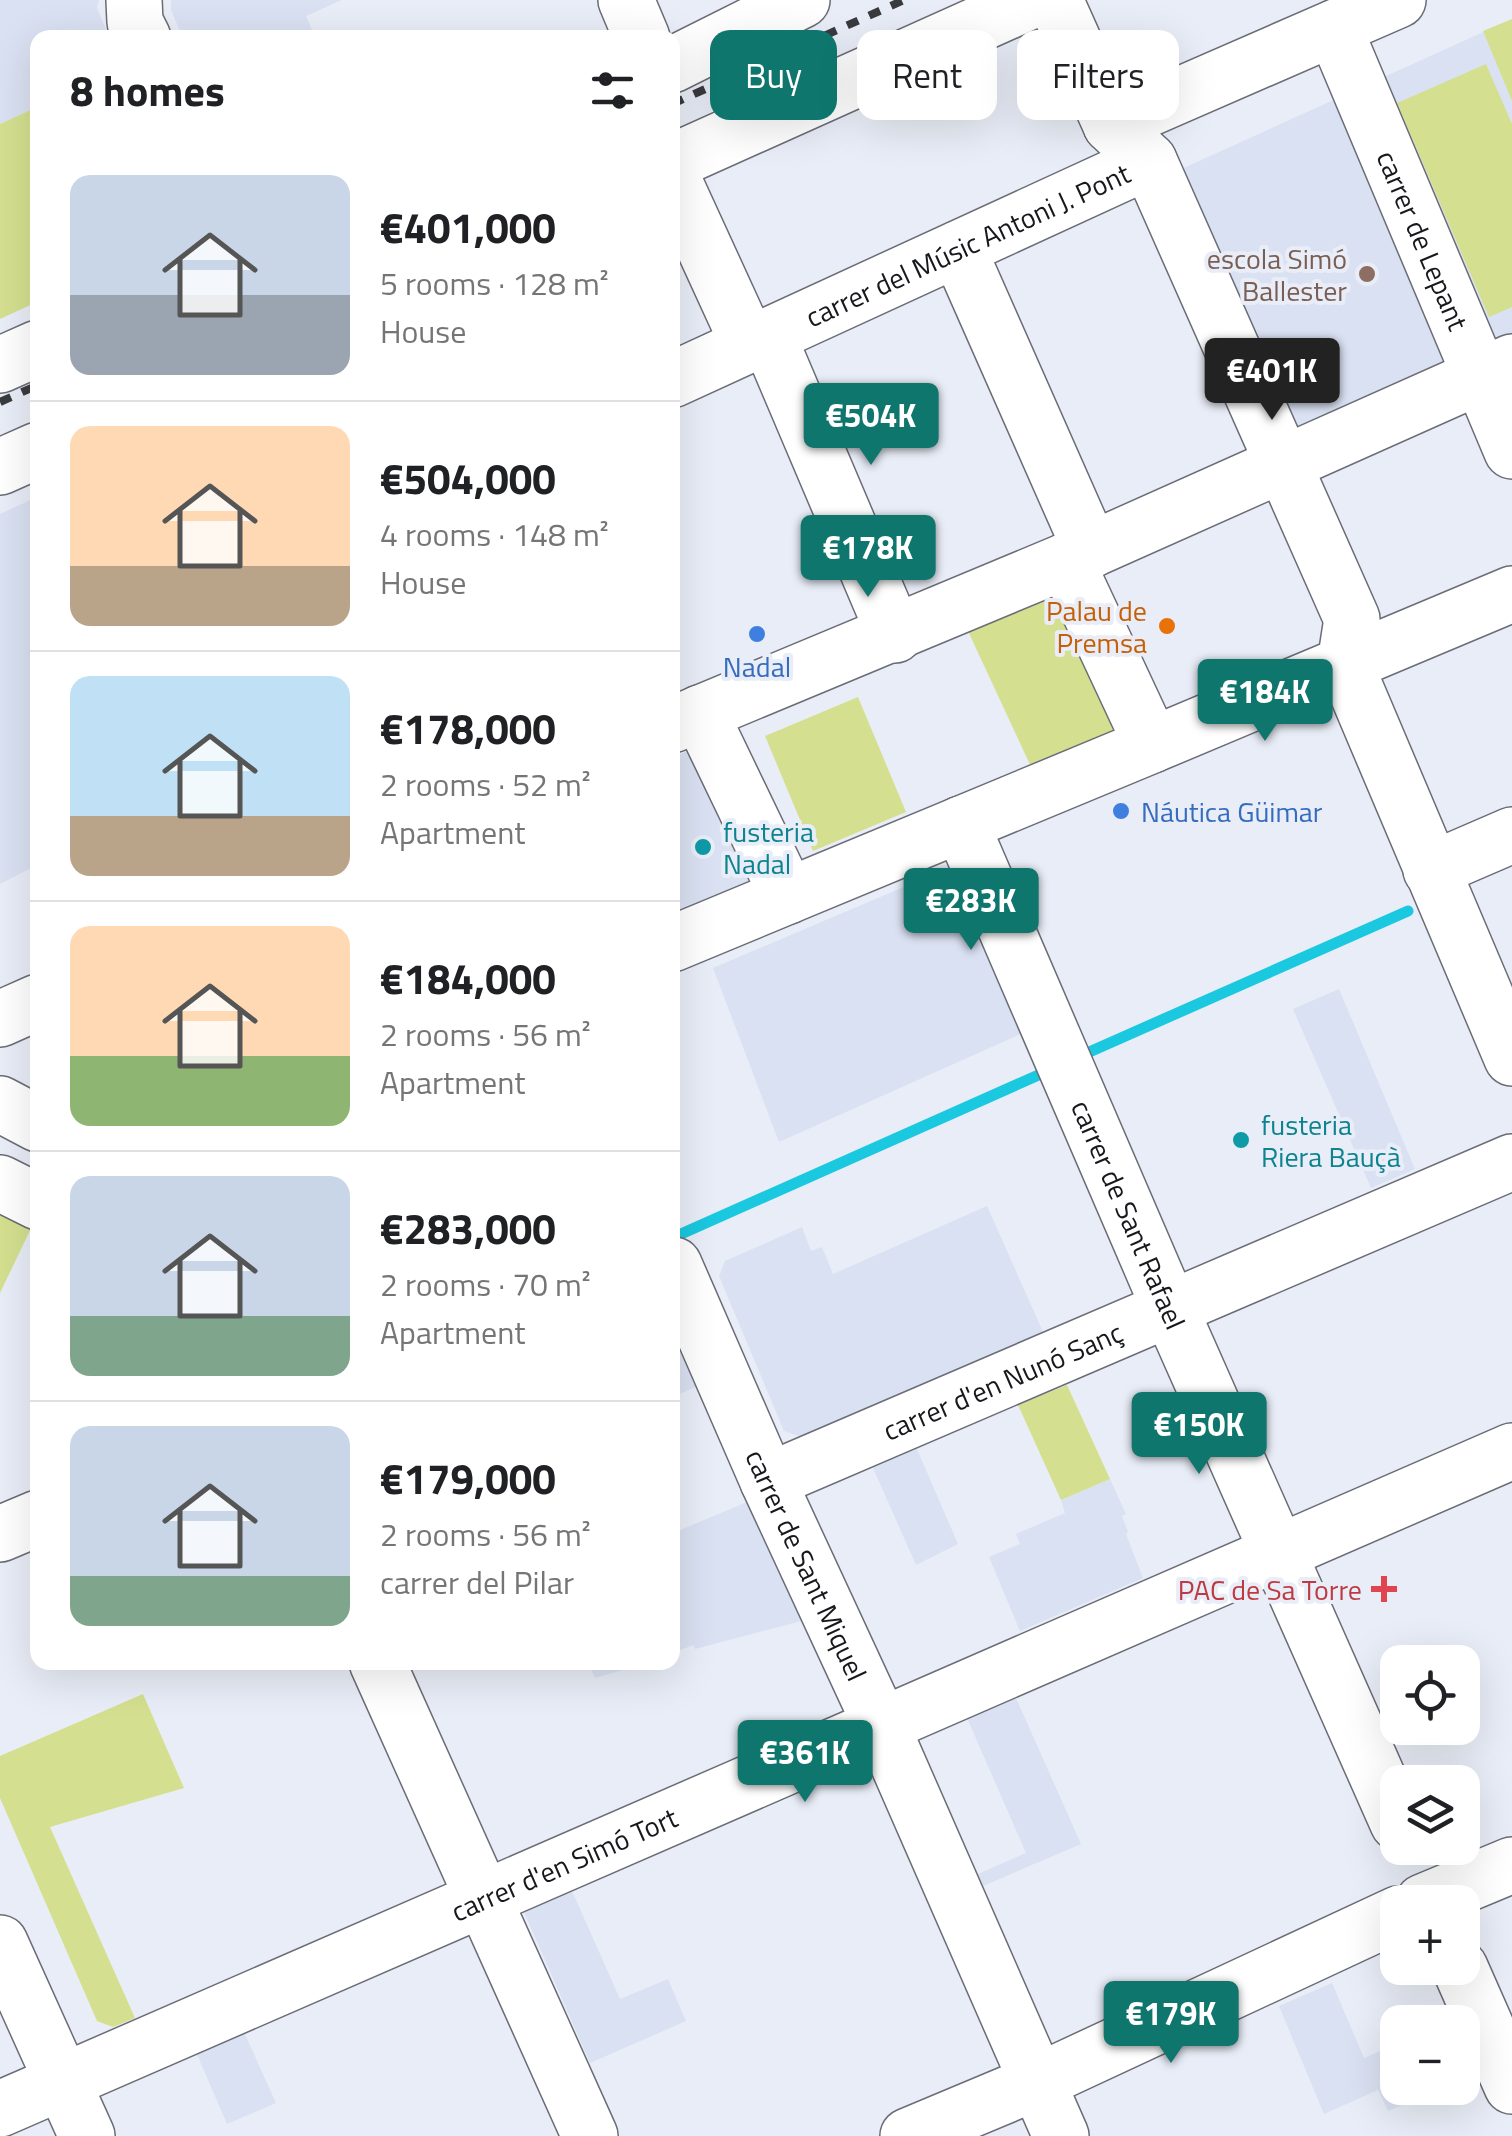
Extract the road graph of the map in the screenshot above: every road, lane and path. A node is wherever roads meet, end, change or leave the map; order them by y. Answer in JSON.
{"nodes":[{"id":1,"x":134,"y":0,"type":"edge"},
{"id":2,"x":626,"y":0,"type":"edge"},
{"id":3,"x":802,"y":0,"type":"edge"},
{"id":4,"x":1033,"y":0,"type":"edge"},
{"id":5,"x":1055,"y":0,"type":"edge"},
{"id":6,"x":1398,"y":0,"type":"edge"},
{"id":7,"x":1334,"y":28,"type":"junction"},
{"id":8,"x":139,"y":30,"type":"edge"},
{"id":9,"x":639,"y":30,"type":"edge"},
{"id":10,"x":680,"y":60,"type":"edge"},
{"id":11,"x":1130,"y":143,"type":"junction"},
{"id":12,"x":680,"y":158,"type":"edge"},
{"id":13,"x":680,"y":192,"type":"edge"},
{"id":14,"x":958,"y":249,"type":"junction"},
{"id":15,"x":758,"y":340,"type":"junction"},
{"id":16,"x":30,"y":352,"type":"edge"},
{"id":17,"x":0,"y":365,"type":"edge"},
{"id":18,"x":1496,"y":369,"type":"edge"},
{"id":19,"x":680,"y":376,"type":"edge"},
{"id":20,"x":1512,"y":450,"type":"edge"},
{"id":21,"x":30,"y":454,"type":"edge"},
{"id":22,"x":1283,"y":464,"type":"junction"},
{"id":23,"x":0,"y":467,"type":"edge"},
{"id":24,"x":1078,"y":555,"type":"junction"},
{"id":25,"x":1512,"y":594,"type":"edge"},
{"id":26,"x":895,"y":634,"type":"junction"},
{"id":27,"x":1345,"y":664,"type":"junction"},
{"id":28,"x":684,"y":708,"type":"edge"},
{"id":29,"x":1152,"y":744,"type":"junction"},
{"id":30,"x":961,"y":824,"type":"junction"},
{"id":31,"x":1512,"y":835,"type":"edge"},
{"id":32,"x":1431,"y":870,"type":"junction"},
{"id":33,"x":788,"y":896,"type":"junction"},
{"id":34,"x":680,"y":941,"type":"edge"},
{"id":35,"x":30,"y":1006,"type":"edge"},
{"id":36,"x":0,"y":1019,"type":"edge"},
{"id":37,"x":1512,"y":1058,"type":"edge"},
{"id":38,"x":0,"y":1104,"type":"edge"},
{"id":39,"x":30,"y":1120,"type":"edge"},
{"id":40,"x":1512,"y":1162,"type":"edge"},
{"id":41,"x":0,"y":1183,"type":"edge"},
{"id":42,"x":30,"y":1198,"type":"edge"},
{"id":43,"x":680,"y":1279,"type":"edge"},
{"id":44,"x":1170,"y":1309,"type":"junction"},
{"id":45,"x":1512,"y":1451,"type":"edge"},
{"id":46,"x":768,"y":1481,"type":"junction"},
{"id":47,"x":30,"y":1521,"type":"edge"},
{"id":48,"x":0,"y":1534,"type":"edge"},
{"id":49,"x":1280,"y":1552,"type":"junction"},
{"id":50,"x":381,"y":1670,"type":"edge"},
{"id":51,"x":881,"y":1725,"type":"junction"},
{"id":52,"x":1380,"y":1782,"type":"edge"},
{"id":53,"x":1512,"y":1865,"type":"edge"},
{"id":54,"x":1466,"y":1885,"type":"edge"},
{"id":55,"x":483,"y":1899,"type":"junction"},
{"id":56,"x":1380,"y":1924,"type":"edge"},
{"id":57,"x":0,"y":1942,"type":"edge"},
{"id":58,"x":1467,"y":1985,"type":"edge"},
{"id":59,"x":64,"y":2082,"type":"junction"},
{"id":60,"x":1037,"y":2082,"type":"junction"},
{"id":61,"x":1512,"y":2086,"type":"edge"},
{"id":62,"x":0,"y":2110,"type":"edge"},
{"id":63,"x":88,"y":2136,"type":"edge"},
{"id":64,"x":590,"y":2136,"type":"edge"},
{"id":65,"x":908,"y":2136,"type":"edge"},
{"id":66,"x":1061,"y":2136,"type":"edge"}],
"edges":[{"from":1,"to":8,"type":"street"},
{"from":2,"to":9,"type":"street"},
{"from":3,"to":10,"type":"street"},
{"from":4,"to":12,"type":"street"},
{"from":5,"to":11,"type":"street"},
{"from":6,"to":7,"type":"street","name":"carrer del Músic Antoni J. Pont"},
{"from":7,"to":11,"type":"street","name":"carrer del Músic Antoni J. Pont"},
{"from":7,"to":18,"type":"street","name":"carrer de Lepant"},
{"from":11,"to":14,"type":"street","name":"carrer del Músic Antoni J. Pont"},
{"from":11,"to":22,"type":"street"},
{"from":13,"to":15,"type":"street"},
{"from":14,"to":15,"type":"street","name":"carrer del Músic Antoni J. Pont"},
{"from":14,"to":24,"type":"street"},
{"from":15,"to":19,"type":"street","name":"carrer del Músic Antoni J. Pont"},
{"from":15,"to":26,"type":"street"},
{"from":16,"to":17,"type":"street"},
{"from":18,"to":20,"type":"street","name":"carrer de Lepant"},
{"from":18,"to":22,"type":"street"},
{"from":21,"to":23,"type":"street"},
{"from":22,"to":24,"type":"street"},
{"from":22,"to":27,"type":"street"},
{"from":24,"to":26,"type":"street"},
{"from":24,"to":29,"type":"street"},
{"from":25,"to":27,"type":"street"},
{"from":26,"to":28,"type":"street"},
{"from":27,"to":29,"type":"street"},
{"from":27,"to":32,"type":"street"},
{"from":28,"to":33,"type":"street"},
{"from":29,"to":30,"type":"street"},
{"from":30,"to":33,"type":"street"},
{"from":30,"to":44,"type":"street","name":"carrer de Sant Rafael"},
{"from":31,"to":32,"type":"street"},
{"from":32,"to":37,"type":"street"},
{"from":33,"to":34,"type":"street"},
{"from":35,"to":36,"type":"street"},
{"from":38,"to":39,"type":"street"},
{"from":40,"to":44,"type":"street","name":"carrer d'en Nunó Sanç"},
{"from":41,"to":42,"type":"street"},
{"from":43,"to":46,"type":"street","name":"carrer de Sant Miquel"},
{"from":44,"to":46,"type":"street","name":"carrer d'en Nunó Sanç"},
{"from":44,"to":49,"type":"street","name":"carrer de Sant Rafael"},
{"from":45,"to":49,"type":"street","name":"carrer d'en Simó Tort"},
{"from":46,"to":51,"type":"street","name":"carrer de Sant Miquel"},
{"from":47,"to":48,"type":"street"},
{"from":49,"to":51,"type":"street","name":"carrer d'en Simó Tort"},
{"from":49,"to":52,"type":"street","name":"carrer de Sant Rafael"},
{"from":50,"to":55,"type":"street"},
{"from":51,"to":55,"type":"street","name":"carrer d'en Simó Tort"},
{"from":51,"to":60,"type":"street","name":"carrer de Sant Miquel"},
{"from":53,"to":54,"type":"street"},
{"from":55,"to":59,"type":"street","name":"carrer d'en Simó Tort"},
{"from":55,"to":64,"type":"street"},
{"from":56,"to":60,"type":"street"},
{"from":57,"to":59,"type":"street"},
{"from":58,"to":61,"type":"street"},
{"from":59,"to":62,"type":"street","name":"carrer d'en Simó Tort"},
{"from":59,"to":63,"type":"street"},
{"from":60,"to":65,"type":"street"},
{"from":60,"to":66,"type":"street","name":"carrer de Sant Miquel"}]}
